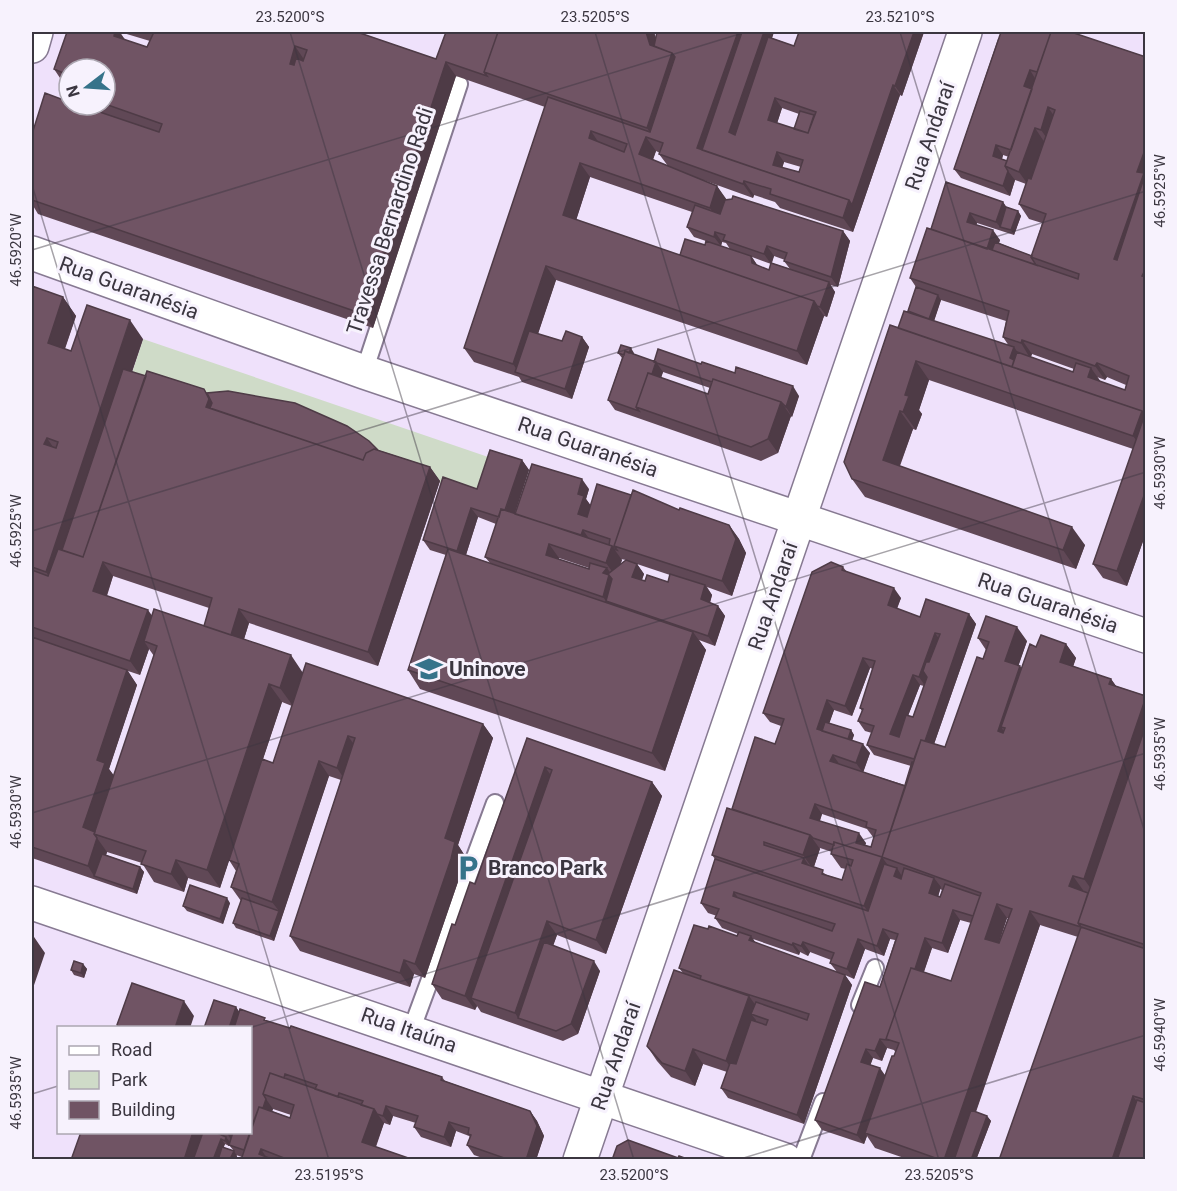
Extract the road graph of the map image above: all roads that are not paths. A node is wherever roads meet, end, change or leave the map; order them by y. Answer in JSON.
{"nodes":[{"id":1,"x":36,"y":32,"type":"edge"},
{"id":2,"x":965,"y":32,"type":"edge"},
{"id":3,"x":32,"y":46,"type":"edge"},
{"id":4,"x":459,"y":84,"type":"edge"},
{"id":5,"x":32,"y":253,"type":"edge"},
{"id":6,"x":364,"y":372,"type":"junction"},
{"id":7,"x":799,"y":518,"type":"junction"},
{"id":8,"x":1146,"y":636,"type":"edge"},
{"id":9,"x":495,"y":803,"type":"dead end"},
{"id":10,"x":32,"y":903,"type":"edge"},
{"id":11,"x":876,"y":968,"type":"dead end"},
{"id":12,"x":852,"y":1026,"type":"edge"},
{"id":13,"x":411,"y":1031,"type":"junction"},
{"id":14,"x":827,"y":1090,"type":"edge"},
{"id":15,"x":603,"y":1095,"type":"junction"},
{"id":16,"x":580,"y":1160,"type":"edge"},
{"id":17,"x":785,"y":1160,"type":"edge"},
{"id":18,"x":801,"y":1160,"type":"edge"}],
"edges":[{"from":1,"to":3,"type":"street"},
{"from":2,"to":7,"type":"street","name":"Rua Andaraí"},
{"from":4,"to":6,"type":"lane","name":"Travessa Bernardino Radi"},
{"from":5,"to":6,"type":"street","name":"Rua Guaranésia"},
{"from":6,"to":7,"type":"street","name":"Rua Guaranésia"},
{"from":7,"to":8,"type":"street","name":"Rua Guaranésia"},
{"from":7,"to":15,"type":"street","name":"Rua Andaraí"},
{"from":9,"to":13,"type":"lane"},
{"from":10,"to":13,"type":"street","name":"Rua Itaúna"},
{"from":11,"to":12,"type":"lane"},
{"from":13,"to":15,"type":"street","name":"Rua Itaúna"},
{"from":14,"to":18,"type":"lane"},
{"from":15,"to":16,"type":"street","name":"Rua Andaraí"},
{"from":15,"to":17,"type":"street","name":"Rua Itaúna"}]}
